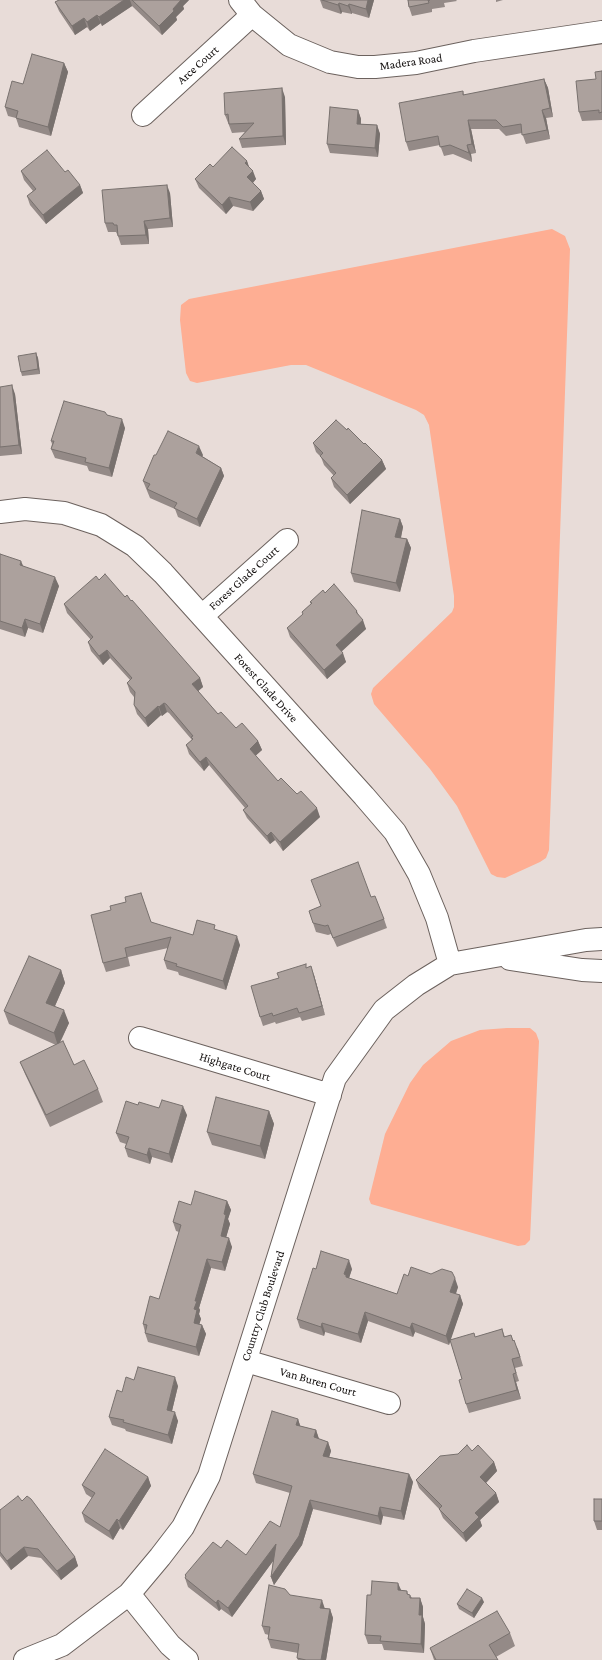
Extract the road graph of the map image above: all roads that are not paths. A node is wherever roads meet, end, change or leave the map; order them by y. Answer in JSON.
{"nodes":[{"id":1,"x":246,"y":7,"type":"edge"},
{"id":2,"x":602,"y":32,"type":"edge"},
{"id":3,"x":143,"y":115,"type":"dead end"},
{"id":4,"x":0,"y":512,"type":"edge"},
{"id":5,"x":287,"y":540,"type":"dead end"},
{"id":6,"x":202,"y":616,"type":"junction"},
{"id":7,"x":602,"y":939,"type":"edge"},
{"id":8,"x":491,"y":956,"type":"junction"},
{"id":9,"x":450,"y":964,"type":"junction"},
{"id":10,"x":602,"y":971,"type":"edge"},
{"id":11,"x":140,"y":1038,"type":"dead end"},
{"id":12,"x":330,"y":1095,"type":"junction"},
{"id":13,"x":246,"y":1361,"type":"junction"},
{"id":14,"x":389,"y":1403,"type":"dead end"},
{"id":15,"x":129,"y":1594,"type":"junction"},
{"id":16,"x":25,"y":1660,"type":"edge"},
{"id":17,"x":187,"y":1660,"type":"edge"}],
"edges":[{"from":1,"to":2,"type":"street","name":"Madera Road"},
{"from":1,"to":3,"type":"street","name":"Arce Court"},
{"from":4,"to":6,"type":"street","name":"Forest Glade Drive"},
{"from":5,"to":6,"type":"street","name":"Forest Glade Court"},
{"from":6,"to":9,"type":"street","name":"Forest Glade Drive"},
{"from":7,"to":8,"type":"street","name":"Country Club Boulevard"},
{"from":8,"to":9,"type":"street","name":"Country Club Boulevard"},
{"from":8,"to":10,"type":"street","name":"Country Club Boulevard"},
{"from":9,"to":12,"type":"street","name":"Country Club Boulevard"},
{"from":11,"to":12,"type":"street","name":"Highgate Court"},
{"from":12,"to":13,"type":"street","name":"Country Club Boulevard"},
{"from":13,"to":14,"type":"street","name":"Van Buren Court"},
{"from":13,"to":15,"type":"street","name":"Country Club Boulevard"},
{"from":15,"to":16,"type":"street","name":"Country Club Boulevard"},
{"from":15,"to":17,"type":"street"}]}
